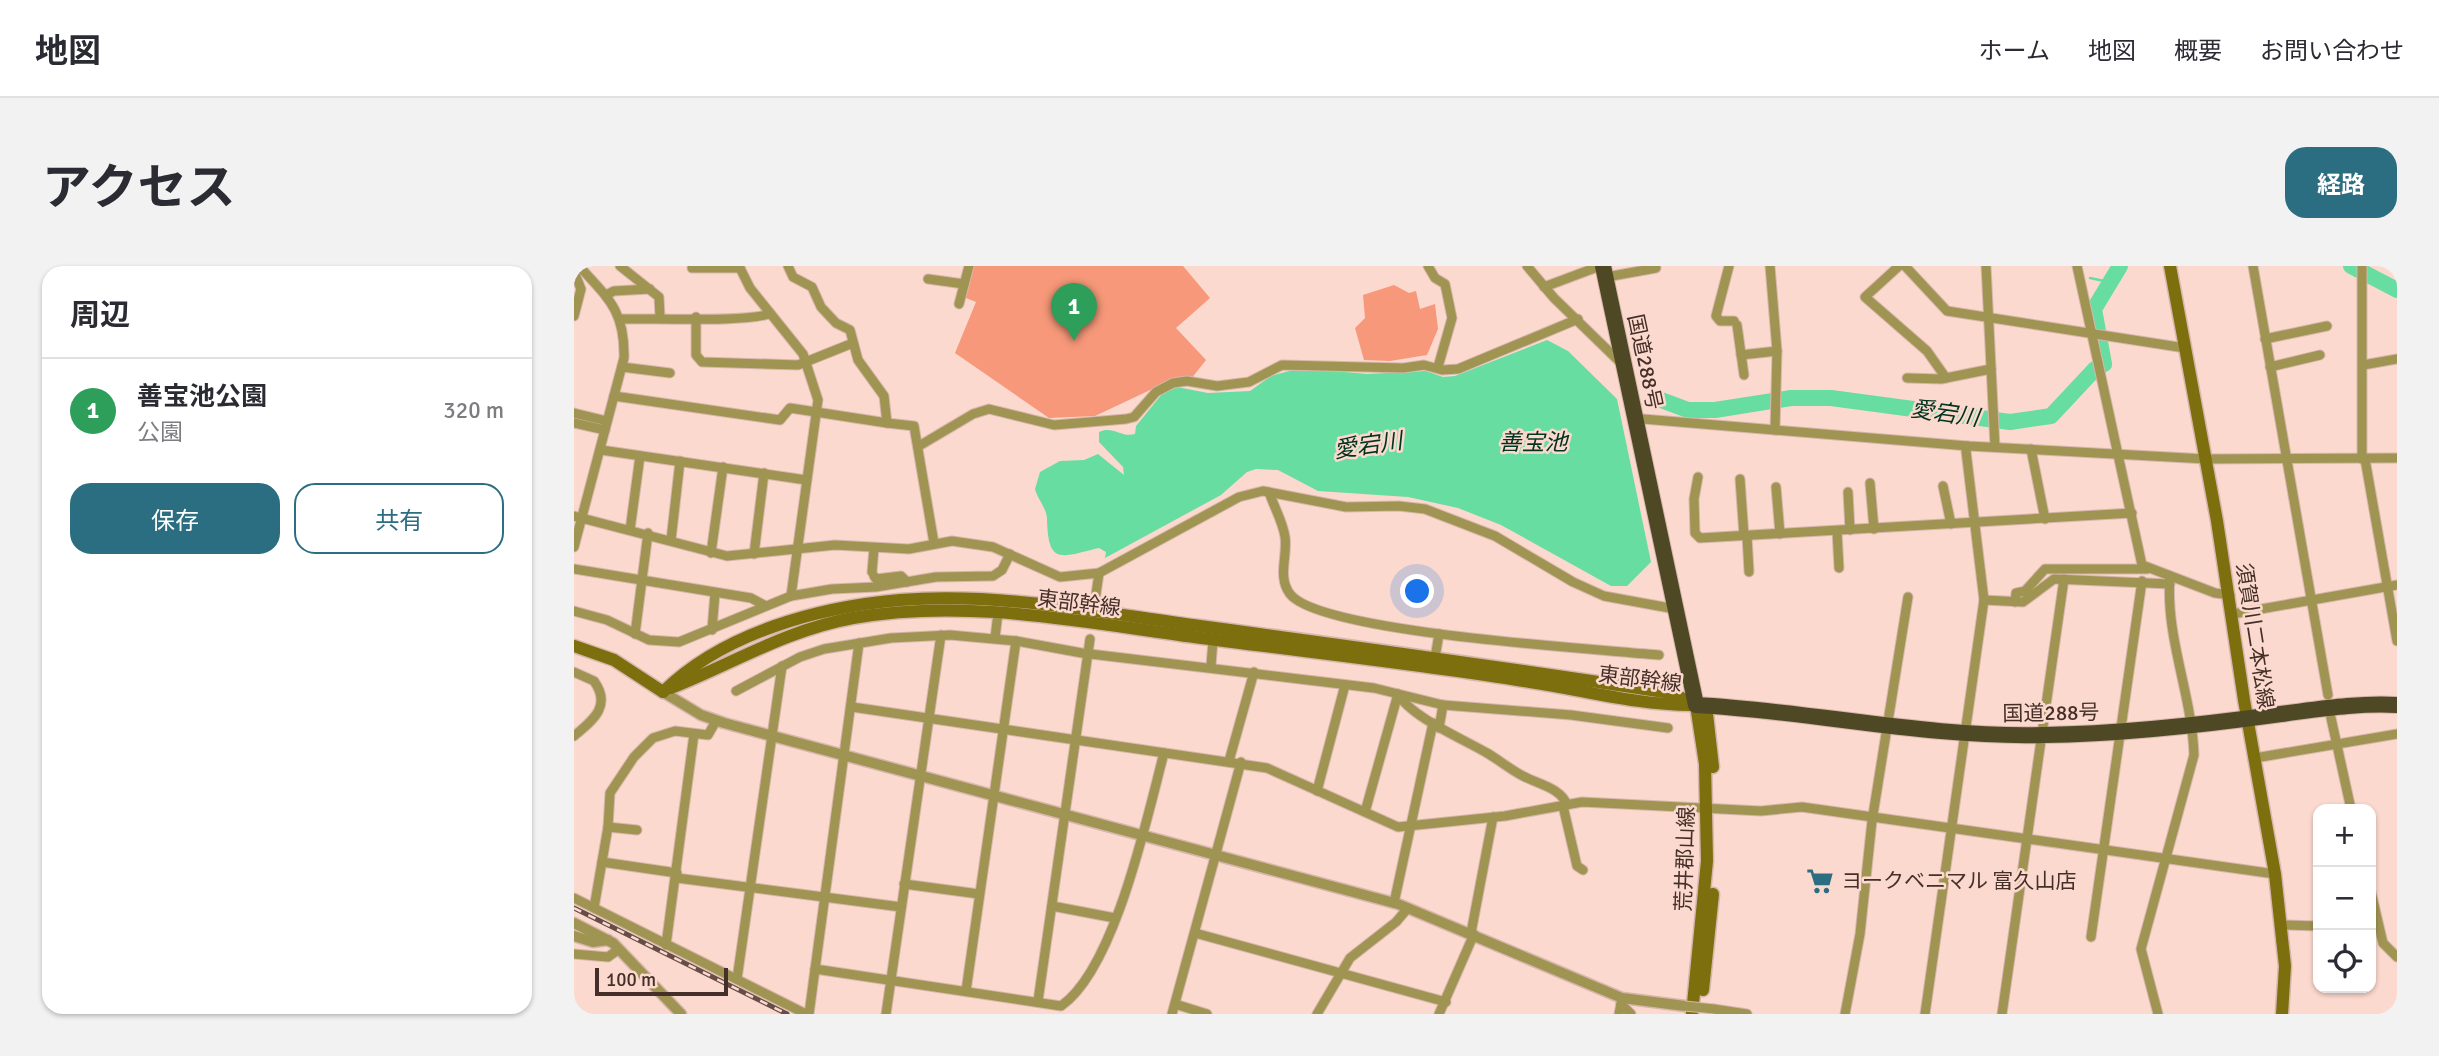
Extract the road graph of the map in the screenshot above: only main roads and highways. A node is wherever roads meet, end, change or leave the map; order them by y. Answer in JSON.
{"nodes":[{"id":1,"x":2170,"y":266,"type":"edge"},
{"id":2,"x":1606,"y":268,"type":"edge"},
{"id":3,"x":1628,"y":365,"type":"junction"},
{"id":4,"x":574,"y":646,"type":"edge"},
{"id":5,"x":663,"y":691,"type":"junction"},
{"id":6,"x":1701,"y":705,"type":"junction"},
{"id":7,"x":2397,"y":705,"type":"edge"},
{"id":8,"x":2248,"y":718,"type":"junction"},
{"id":9,"x":1712,"y":807,"type":"junction"},
{"id":10,"x":1688,"y":1010,"type":"edge"},
{"id":11,"x":1700,"y":1014,"type":"edge"},
{"id":12,"x":2282,"y":1014,"type":"edge"}],
"edges":[{"from":1,"to":8,"type":"main road","name":"須賀川二本松線"},
{"from":2,"to":3,"type":"highway","name":"国道288号"},
{"from":3,"to":6,"type":"highway","name":"国道288号"},
{"from":3,"to":6,"type":"highway","name":"国道288号"},
{"from":4,"to":5,"type":"main road"},
{"from":5,"to":6,"type":"main road","name":"東部幹線"},
{"from":5,"to":6,"type":"main road","name":"東部幹線"},
{"from":6,"to":8,"type":"highway","name":"国道288号"},
{"from":6,"to":9,"type":"main road","name":"荒井郡山線"},
{"from":7,"to":8,"type":"highway","name":"国道288号"},
{"from":8,"to":12,"type":"main road","name":"須賀川二本松線"},
{"from":9,"to":10,"type":"main road","name":"荒井郡山線"},
{"from":9,"to":11,"type":"main road","name":"荒井郡山線"}]}
